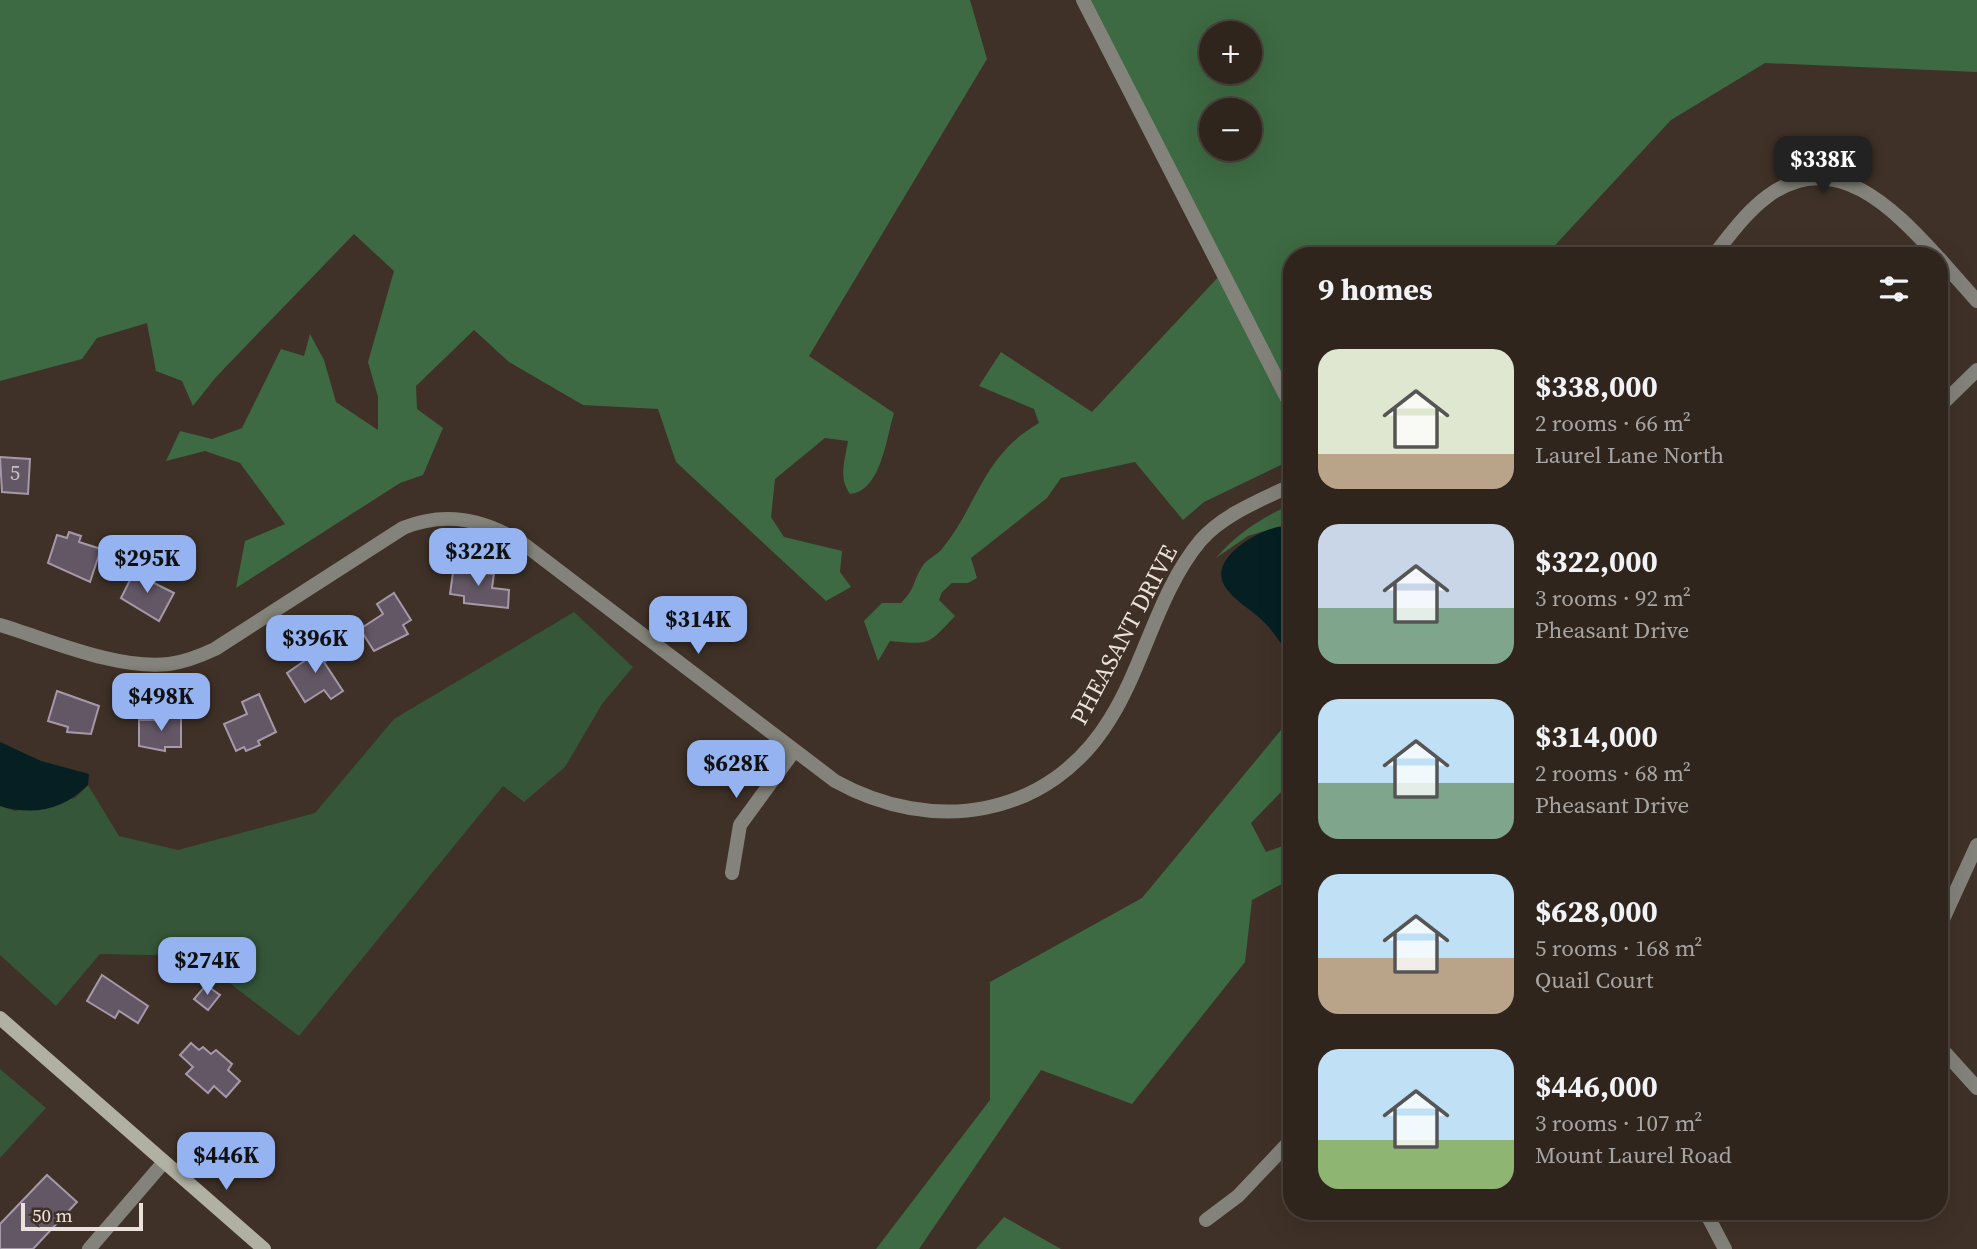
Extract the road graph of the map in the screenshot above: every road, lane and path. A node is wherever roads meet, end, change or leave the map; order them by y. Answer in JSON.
{"nodes":[{"id":1,"x":1083,"y":0,"type":"edge"},
{"id":2,"x":1721,"y":247,"type":"edge"},
{"id":3,"x":1928,"y":247,"type":"edge"},
{"id":4,"x":1948,"y":268,"type":"edge"},
{"id":5,"x":1977,"y":301,"type":"edge"},
{"id":6,"x":1977,"y":370,"type":"edge"},
{"id":7,"x":1283,"y":390,"type":"edge"},
{"id":8,"x":1948,"y":398,"type":"edge"},
{"id":9,"x":1283,"y":490,"type":"edge"},
{"id":10,"x":0,"y":625,"type":"edge"},
{"id":11,"x":794,"y":751,"type":"junction"},
{"id":12,"x":1977,"y":845,"type":"edge"},
{"id":13,"x":732,"y":873,"type":"dead end"},
{"id":14,"x":1948,"y":908,"type":"edge"},
{"id":15,"x":0,"y":1018,"type":"edge"},
{"id":16,"x":1948,"y":1056,"type":"edge"},
{"id":17,"x":1977,"y":1088,"type":"edge"},
{"id":18,"x":1283,"y":1148,"type":"edge"},
{"id":19,"x":164,"y":1162,"type":"junction"},
{"id":20,"x":1206,"y":1220,"type":"dead end"},
{"id":21,"x":1710,"y":1220,"type":"edge"},
{"id":22,"x":89,"y":1249,"type":"edge"},
{"id":23,"x":264,"y":1249,"type":"edge"},
{"id":24,"x":1725,"y":1249,"type":"edge"}],
"edges":[{"from":1,"to":7,"type":"street"},
{"from":2,"to":3,"type":"street"},
{"from":4,"to":5,"type":"street"},
{"from":6,"to":8,"type":"street"},
{"from":9,"to":11,"type":"street","name":"PHEASANT DRIVE"},
{"from":10,"to":11,"type":"street","name":"PHEASANT DRIVE"},
{"from":11,"to":13,"type":"street"},
{"from":12,"to":14,"type":"street"},
{"from":15,"to":19,"type":"main road"},
{"from":16,"to":17,"type":"street"},
{"from":18,"to":20,"type":"street"},
{"from":19,"to":22,"type":"street"},
{"from":19,"to":23,"type":"main road"},
{"from":21,"to":24,"type":"street"}]}
